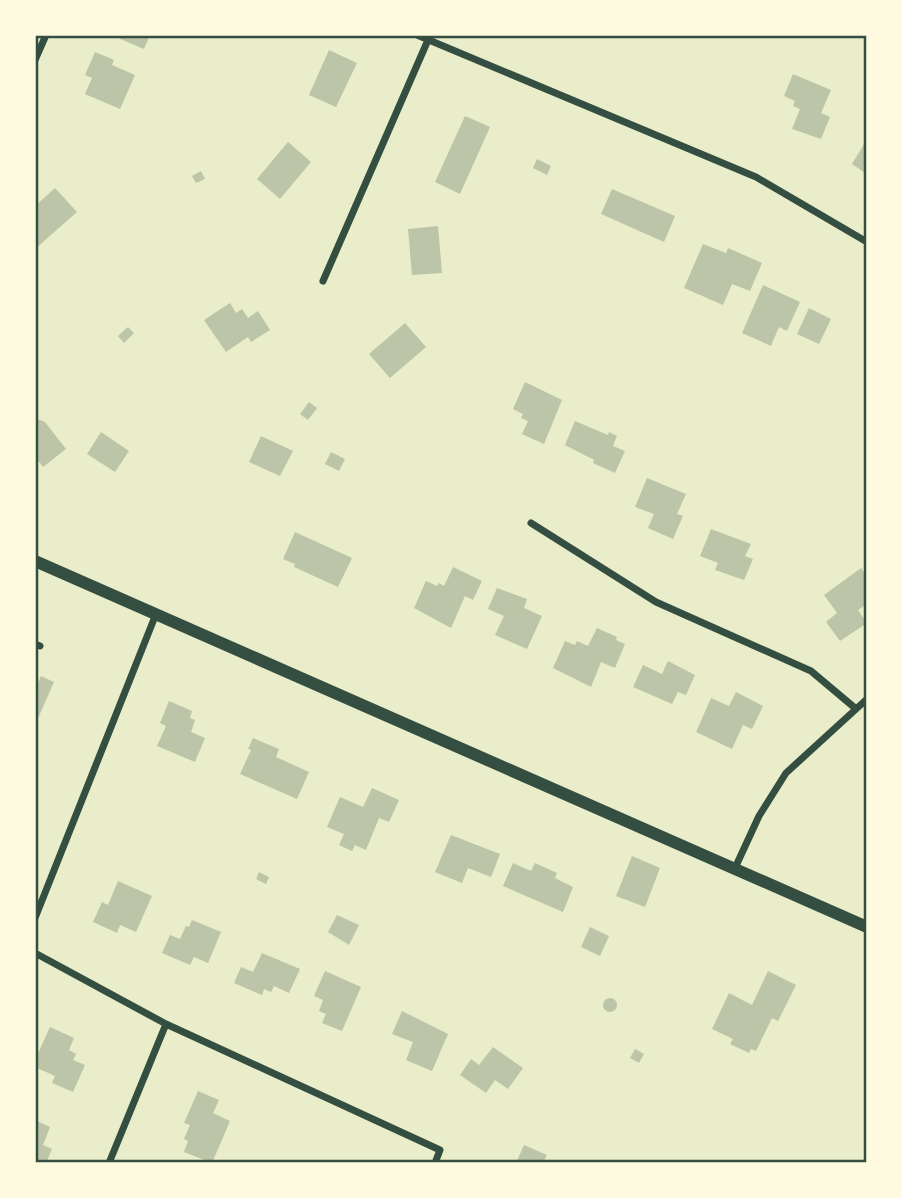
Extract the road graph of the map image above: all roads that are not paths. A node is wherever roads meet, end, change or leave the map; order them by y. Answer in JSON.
{"nodes":[{"id":1,"x":46,"y":35,"type":"edge"},
{"id":2,"x":417,"y":35,"type":"edge"},
{"id":3,"x":428,"y":40,"type":"junction"},
{"id":4,"x":35,"y":60,"type":"edge"},
{"id":5,"x":867,"y":242,"type":"edge"},
{"id":6,"x":323,"y":281,"type":"dead end"},
{"id":7,"x":531,"y":523,"type":"dead end"},
{"id":8,"x":35,"y":561,"type":"edge"},
{"id":9,"x":156,"y":614,"type":"junction"},
{"id":10,"x":867,"y":699,"type":"edge"},
{"id":11,"x":855,"y":708,"type":"junction"},
{"id":12,"x":735,"y":868,"type":"junction"},
{"id":13,"x":35,"y":918,"type":"edge"},
{"id":14,"x":867,"y":927,"type":"edge"},
{"id":15,"x":35,"y":953,"type":"edge"},
{"id":16,"x":166,"y":1024,"type":"junction"},
{"id":17,"x":109,"y":1163,"type":"edge"},
{"id":18,"x":435,"y":1163,"type":"edge"}],
"edges":[{"from":1,"to":4,"type":"street"},
{"from":2,"to":3,"type":"street"},
{"from":3,"to":5,"type":"street"},
{"from":3,"to":6,"type":"street"},
{"from":7,"to":11,"type":"street"},
{"from":8,"to":9,"type":"street"},
{"from":9,"to":12,"type":"street"},
{"from":9,"to":13,"type":"street"},
{"from":10,"to":11,"type":"street"},
{"from":11,"to":12,"type":"street"},
{"from":12,"to":14,"type":"street"},
{"from":15,"to":16,"type":"street"},
{"from":16,"to":17,"type":"street"},
{"from":16,"to":18,"type":"street"}]}
